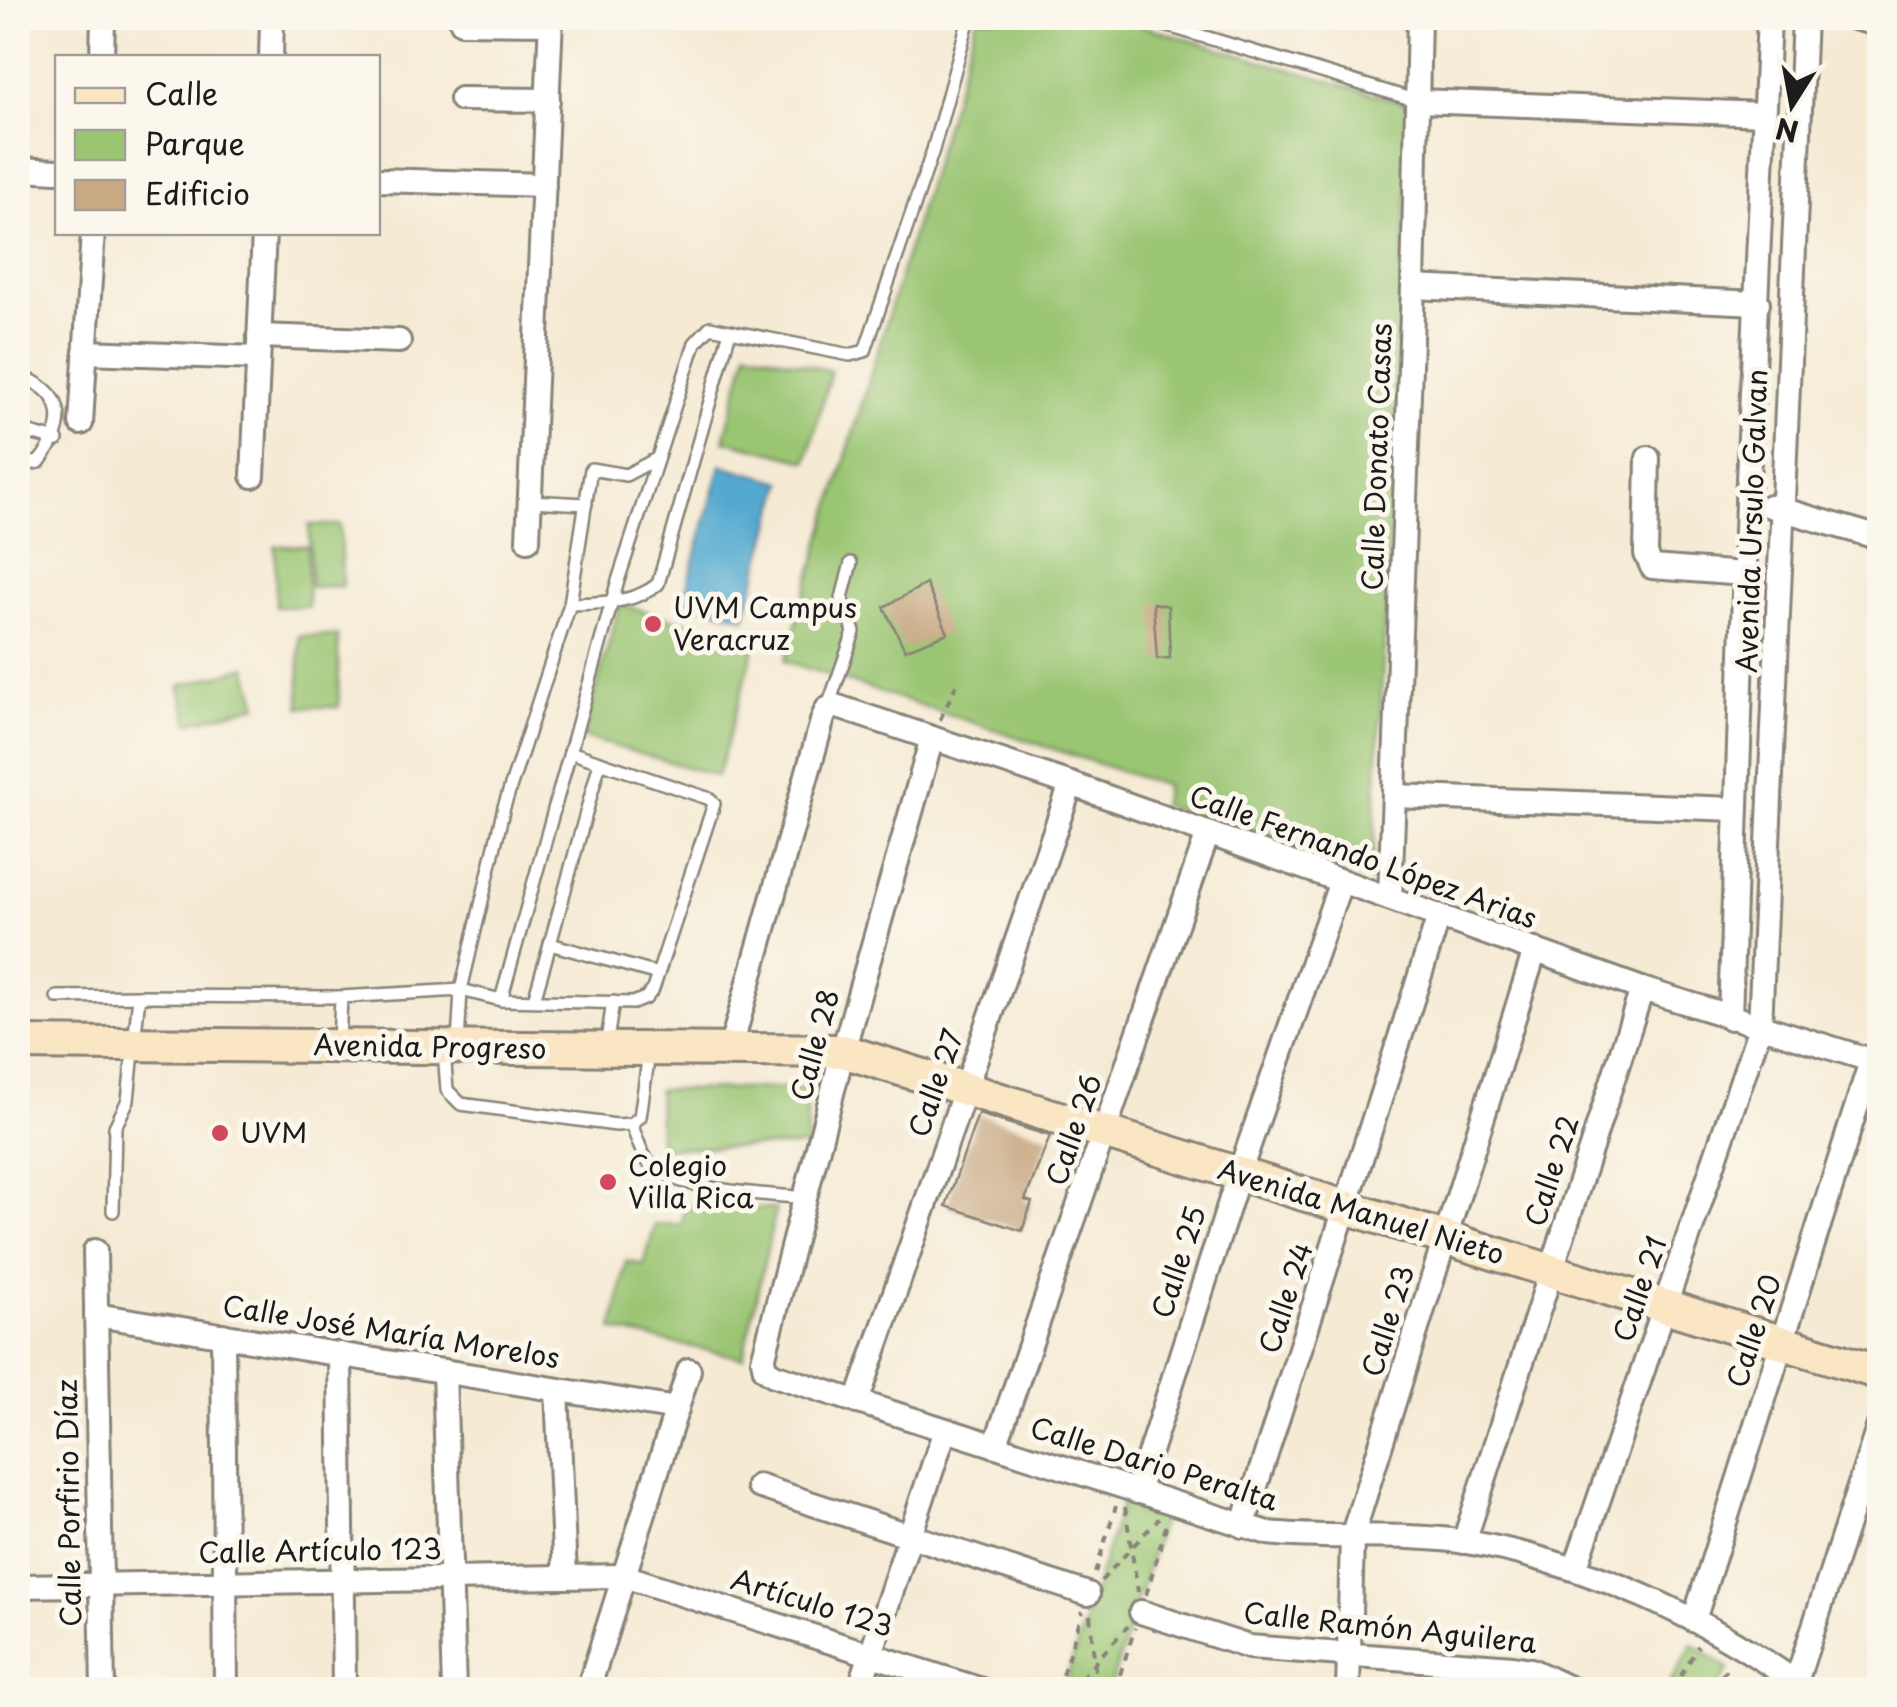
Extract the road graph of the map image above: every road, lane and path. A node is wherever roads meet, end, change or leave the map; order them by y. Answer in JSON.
{"nodes":[{"id":1,"x":103,"y":18,"type":"edge"},
{"id":2,"x":272,"y":18,"type":"edge"},
{"id":3,"x":969,"y":18,"type":"edge"},
{"id":4,"x":1142,"y":18,"type":"edge"},
{"id":5,"x":1419,"y":18,"type":"edge"},
{"id":6,"x":1769,"y":18,"type":"edge"},
{"id":7,"x":1804,"y":18,"type":"edge"},
{"id":8,"x":1854,"y":18,"type":"edge"},
{"id":9,"x":551,"y":20,"type":"edge"},
{"id":10,"x":462,"y":22,"type":"dead end"},
{"id":11,"x":1880,"y":25,"type":"edge"},
{"id":12,"x":102,"y":55,"type":"edge"},
{"id":13,"x":271,"y":55,"type":"edge"},
{"id":14,"x":461,"y":99,"type":"dead end"},
{"id":15,"x":548,"y":100,"type":"junction"},
{"id":16,"x":1418,"y":101,"type":"junction"},
{"id":17,"x":1764,"y":114,"type":"junction"},
{"id":18,"x":18,"y":169,"type":"edge"},
{"id":19,"x":55,"y":171,"type":"edge"},
{"id":20,"x":380,"y":180,"type":"edge"},
{"id":21,"x":544,"y":185,"type":"junction"},
{"id":22,"x":93,"y":235,"type":"edge"},
{"id":23,"x":264,"y":235,"type":"edge"},
{"id":24,"x":1414,"y":287,"type":"junction"},
{"id":25,"x":1758,"y":302,"type":"junction"},
{"id":26,"x":730,"y":330,"type":"junction"},
{"id":27,"x":399,"y":341,"type":"dead end"},
{"id":28,"x":258,"y":356,"type":"junction"},
{"id":29,"x":85,"y":359,"type":"junction"},
{"id":30,"x":18,"y":375,"type":"edge"},
{"id":31,"x":81,"y":423,"type":"dead end"},
{"id":32,"x":18,"y":430,"type":"edge"},
{"id":33,"x":56,"y":440,"type":"junction"},
{"id":34,"x":1648,"y":458,"type":"dead end"},
{"id":35,"x":656,"y":459,"type":"junction"},
{"id":36,"x":18,"y":466,"type":"edge"},
{"id":37,"x":253,"y":476,"type":"dead end"},
{"id":38,"x":530,"y":500,"type":"junction"},
{"id":39,"x":1747,"y":502,"type":"junction"},
{"id":40,"x":586,"y":504,"type":"junction"},
{"id":41,"x":1782,"y":509,"type":"junction"},
{"id":42,"x":1880,"y":538,"type":"edge"},
{"id":43,"x":528,"y":540,"type":"dead end"},
{"id":44,"x":851,"y":563,"type":"dead end"},
{"id":45,"x":1744,"y":574,"type":"junction"},
{"id":46,"x":612,"y":602,"type":"junction"},
{"id":47,"x":570,"y":604,"type":"junction"},
{"id":48,"x":956,"y":685,"type":"dead end"},
{"id":49,"x":827,"y":709,"type":"junction"},
{"id":50,"x":932,"y":738,"type":"junction"},
{"id":51,"x":570,"y":752,"type":"junction"},
{"id":52,"x":600,"y":762,"type":"junction"},
{"id":53,"x":1072,"y":784,"type":"junction"},
{"id":54,"x":1395,"y":796,"type":"junction"},
{"id":55,"x":1736,"y":809,"type":"junction"},
{"id":56,"x":1208,"y":833,"type":"junction"},
{"id":57,"x":1341,"y":881,"type":"junction"},
{"id":58,"x":1390,"y":898,"type":"junction"},
{"id":59,"x":1440,"y":916,"type":"junction"},
{"id":60,"x":550,"y":944,"type":"junction"},
{"id":61,"x":1535,"y":950,"type":"junction"},
{"id":62,"x":658,"y":974,"type":"junction"},
{"id":63,"x":1642,"y":989,"type":"junction"},
{"id":64,"x":461,"y":990,"type":"junction"},
{"id":65,"x":138,"y":996,"type":"junction"},
{"id":66,"x":57,"y":997,"type":"dead end"},
{"id":67,"x":341,"y":997,"type":"junction"},
{"id":68,"x":501,"y":1000,"type":"junction"},
{"id":69,"x":534,"y":1000,"type":"junction"},
{"id":70,"x":613,"y":1002,"type":"junction"},
{"id":71,"x":1730,"y":1018,"type":"junction"},
{"id":72,"x":1760,"y":1027,"type":"junction"},
{"id":73,"x":18,"y":1044,"type":"edge"},
{"id":74,"x":136,"y":1044,"type":"junction"},
{"id":75,"x":339,"y":1046,"type":"junction"},
{"id":76,"x":450,"y":1047,"type":"junction"},
{"id":77,"x":606,"y":1049,"type":"junction"},
{"id":78,"x":649,"y":1049,"type":"junction"},
{"id":79,"x":730,"y":1050,"type":"junction"},
{"id":80,"x":843,"y":1051,"type":"junction"},
{"id":81,"x":1876,"y":1062,"type":"edge"},
{"id":82,"x":965,"y":1089,"type":"junction"},
{"id":83,"x":631,"y":1124,"type":"junction"},
{"id":84,"x":1105,"y":1133,"type":"junction"},
{"id":85,"x":1239,"y":1174,"type":"junction"},
{"id":86,"x":805,"y":1198,"type":"junction"},
{"id":87,"x":1347,"y":1208,"type":"junction"},
{"id":88,"x":113,"y":1211,"type":"dead end"},
{"id":89,"x":1445,"y":1238,"type":"junction"},
{"id":90,"x":95,"y":1251,"type":"dead end"},
{"id":91,"x":1551,"y":1272,"type":"junction"},
{"id":92,"x":1665,"y":1307,"type":"junction"},
{"id":93,"x":96,"y":1315,"type":"junction"},
{"id":94,"x":223,"y":1335,"type":"junction"},
{"id":95,"x":1782,"y":1343,"type":"junction"},
{"id":96,"x":340,"y":1354,"type":"junction"},
{"id":97,"x":765,"y":1369,"type":"joint"},
{"id":98,"x":689,"y":1370,"type":"dead end"},
{"id":99,"x":444,"y":1372,"type":"junction"},
{"id":100,"x":1880,"y":1374,"type":"edge"},
{"id":101,"x":557,"y":1390,"type":"junction"},
{"id":102,"x":857,"y":1402,"type":"junction"},
{"id":103,"x":677,"y":1409,"type":"junction"},
{"id":104,"x":1880,"y":1422,"type":"edge"},
{"id":105,"x":945,"y":1430,"type":"junction"},
{"id":106,"x":996,"y":1446,"type":"junction"},
{"id":107,"x":758,"y":1486,"type":"dead end"},
{"id":108,"x":1130,"y":1490,"type":"junction"},
{"id":109,"x":1172,"y":1504,"type":"junction"},
{"id":110,"x":1243,"y":1526,"type":"junction"},
{"id":111,"x":910,"y":1536,"type":"junction"},
{"id":112,"x":1352,"y":1538,"type":"junction"},
{"id":113,"x":1464,"y":1542,"type":"junction"},
{"id":114,"x":1131,"y":1548,"type":"junction"},
{"id":115,"x":1575,"y":1569,"type":"junction"},
{"id":116,"x":624,"y":1576,"type":"junction"},
{"id":117,"x":565,"y":1577,"type":"junction"},
{"id":118,"x":451,"y":1579,"type":"junction"},
{"id":119,"x":343,"y":1580,"type":"junction"},
{"id":120,"x":225,"y":1582,"type":"junction"},
{"id":121,"x":101,"y":1584,"type":"junction"},
{"id":122,"x":18,"y":1586,"type":"edge"},
{"id":123,"x":1088,"y":1594,"type":"junction"},
{"id":124,"x":1141,"y":1612,"type":"junction"},
{"id":125,"x":1701,"y":1625,"type":"junction"},
{"id":126,"x":1738,"y":1648,"type":"junction"},
{"id":127,"x":871,"y":1653,"type":"junction"},
{"id":128,"x":1349,"y":1655,"type":"junction"},
{"id":129,"x":1094,"y":1663,"type":"junction"},
{"id":130,"x":1801,"y":1686,"type":"edge"},
{"id":131,"x":102,"y":1690,"type":"edge"},
{"id":132,"x":226,"y":1690,"type":"edge"},
{"id":133,"x":344,"y":1690,"type":"edge"},
{"id":134,"x":454,"y":1690,"type":"edge"},
{"id":135,"x":588,"y":1690,"type":"edge"},
{"id":136,"x":859,"y":1690,"type":"edge"},
{"id":137,"x":982,"y":1690,"type":"edge"},
{"id":138,"x":1070,"y":1690,"type":"edge"},
{"id":139,"x":1097,"y":1690,"type":"edge"},
{"id":140,"x":1348,"y":1690,"type":"edge"},
{"id":141,"x":1573,"y":1690,"type":"edge"},
{"id":142,"x":1673,"y":1690,"type":"edge"},
{"id":143,"x":1713,"y":1690,"type":"edge"}],
"edges":[{"from":1,"to":12,"type":"street"},
{"from":2,"to":13,"type":"street"},
{"from":3,"to":26,"type":"lane"},
{"from":4,"to":16,"type":"lane"},
{"from":5,"to":16,"type":"street","name":"Calle Donato Casas"},
{"from":6,"to":17,"type":"street","name":"Avenida Ursulo Galvan"},
{"from":7,"to":41,"type":"street","name":"Avenida Ursulo Galvan"},
{"from":8,"to":11,"type":"street"},
{"from":9,"to":10,"type":"street"},
{"from":9,"to":15,"type":"street"},
{"from":14,"to":15,"type":"street"},
{"from":15,"to":21,"type":"street"},
{"from":16,"to":17,"type":"street"},
{"from":16,"to":24,"type":"street","name":"Calle Donato Casas"},
{"from":17,"to":25,"type":"street","name":"Avenida Ursulo Galvan"},
{"from":18,"to":19,"type":"street"},
{"from":20,"to":21,"type":"street"},
{"from":21,"to":38,"type":"street"},
{"from":22,"to":29,"type":"street"},
{"from":23,"to":28,"type":"street"},
{"from":24,"to":25,"type":"street"},
{"from":24,"to":54,"type":"street","name":"Calle Donato Casas"},
{"from":25,"to":39,"type":"street","name":"Avenida Ursulo Galvan"},
{"from":26,"to":35,"type":"lane"},
{"from":26,"to":46,"type":"lane"},
{"from":27,"to":28,"type":"street"},
{"from":28,"to":29,"type":"street"},
{"from":28,"to":37,"type":"street"},
{"from":29,"to":31,"type":"street"},
{"from":30,"to":33,"type":"lane"},
{"from":32,"to":33,"type":"lane"},
{"from":33,"to":36,"type":"lane"},
{"from":34,"to":45,"type":"street"},
{"from":35,"to":40,"type":"lane"},
{"from":35,"to":46,"type":"lane"},
{"from":38,"to":40,"type":"lane"},
{"from":38,"to":43,"type":"street"},
{"from":39,"to":41,"type":"street"},
{"from":39,"to":45,"type":"street","name":"Avenida Ursulo Galvan"},
{"from":40,"to":47,"type":"lane"},
{"from":41,"to":42,"type":"street"},
{"from":41,"to":72,"type":"street","name":"Avenida Ursulo Galvan"},
{"from":44,"to":49,"type":"lane"},
{"from":45,"to":55,"type":"street","name":"Avenida Ursulo Galvan"},
{"from":46,"to":47,"type":"lane"},
{"from":46,"to":51,"type":"lane"},
{"from":47,"to":64,"type":"lane"},
{"from":48,"to":50,"type":"path"},
{"from":49,"to":50,"type":"street","name":"Calle Fernando López Arias"},
{"from":49,"to":79,"type":"street"},
{"from":50,"to":53,"type":"street","name":"Calle Fernando López Arias"},
{"from":50,"to":80,"type":"street","name":"Calle 28"},
{"from":51,"to":52,"type":"lane"},
{"from":51,"to":68,"type":"lane"},
{"from":52,"to":60,"type":"lane"},
{"from":52,"to":62,"type":"lane"},
{"from":53,"to":56,"type":"street","name":"Calle Fernando López Arias"},
{"from":53,"to":82,"type":"street","name":"Calle 27"},
{"from":54,"to":55,"type":"street"},
{"from":54,"to":58,"type":"street","name":"Calle Donato Casas"},
{"from":55,"to":71,"type":"street","name":"Avenida Ursulo Galvan"},
{"from":56,"to":57,"type":"street","name":"Calle Fernando López Arias"},
{"from":56,"to":84,"type":"street","name":"Calle 26"},
{"from":57,"to":58,"type":"street","name":"Calle Fernando López Arias"},
{"from":57,"to":85,"type":"street","name":"Calle 25"},
{"from":58,"to":59,"type":"street","name":"Calle Fernando López Arias"},
{"from":59,"to":61,"type":"street","name":"Calle Fernando López Arias"},
{"from":59,"to":87,"type":"street","name":"Calle 24"},
{"from":60,"to":62,"type":"lane"},
{"from":60,"to":69,"type":"lane"},
{"from":61,"to":63,"type":"street","name":"Calle Fernando López Arias"},
{"from":61,"to":89,"type":"street","name":"Calle 23"},
{"from":62,"to":70,"type":"lane"},
{"from":63,"to":71,"type":"street","name":"Calle Fernando López Arias"},
{"from":63,"to":91,"type":"street","name":"Calle 22"},
{"from":64,"to":67,"type":"lane"},
{"from":64,"to":68,"type":"lane"},
{"from":64,"to":76,"type":"lane"},
{"from":65,"to":66,"type":"lane"},
{"from":65,"to":67,"type":"lane"},
{"from":65,"to":74,"type":"lane"},
{"from":67,"to":75,"type":"lane"},
{"from":68,"to":69,"type":"lane"},
{"from":69,"to":70,"type":"lane"},
{"from":70,"to":77,"type":"lane"},
{"from":71,"to":72,"type":"street","name":"Calle Fernando López Arias"},
{"from":72,"to":81,"type":"street","name":"Calle Fernando López Arias"},
{"from":72,"to":92,"type":"street","name":"Calle 21"},
{"from":73,"to":74,"type":"street","name":"Avenida Progreso"},
{"from":74,"to":75,"type":"street","name":"Avenida Progreso"},
{"from":74,"to":88,"type":"lane"},
{"from":75,"to":76,"type":"street","name":"Avenida Progreso"},
{"from":76,"to":77,"type":"street","name":"Avenida Progreso"},
{"from":76,"to":83,"type":"lane"},
{"from":77,"to":78,"type":"street","name":"Avenida Progreso"},
{"from":78,"to":79,"type":"street","name":"Avenida Progreso"},
{"from":78,"to":83,"type":"lane"},
{"from":79,"to":80,"type":"street","name":"Avenida Progreso"},
{"from":80,"to":82,"type":"street","name":"Avenida Manuel Nieto"},
{"from":80,"to":86,"type":"street","name":"Calle 28"},
{"from":81,"to":95,"type":"street","name":"Calle 20"},
{"from":82,"to":84,"type":"street","name":"Avenida Manuel Nieto"},
{"from":82,"to":102,"type":"street","name":"Calle 27"},
{"from":83,"to":86,"type":"lane"},
{"from":84,"to":85,"type":"street","name":"Avenida Manuel Nieto"},
{"from":84,"to":106,"type":"street","name":"Calle 26"},
{"from":85,"to":87,"type":"street","name":"Avenida Manuel Nieto"},
{"from":85,"to":108,"type":"street","name":"Calle 25"},
{"from":86,"to":97,"type":"street","name":"Calle 28"},
{"from":87,"to":89,"type":"street","name":"Avenida Manuel Nieto"},
{"from":87,"to":110,"type":"street","name":"Calle 24"},
{"from":89,"to":91,"type":"street","name":"Avenida Manuel Nieto"},
{"from":89,"to":112,"type":"street","name":"Calle 23"},
{"from":90,"to":93,"type":"street","name":"Calle Porfirio Díaz"},
{"from":91,"to":92,"type":"street","name":"Avenida Manuel Nieto"},
{"from":91,"to":113,"type":"street","name":"Calle 22"},
{"from":92,"to":95,"type":"street","name":"Avenida Manuel Nieto"},
{"from":92,"to":115,"type":"street","name":"Calle 21"},
{"from":93,"to":94,"type":"street","name":"Calle José María Morelos"},
{"from":93,"to":121,"type":"street","name":"Calle Porfirio Díaz"},
{"from":94,"to":96,"type":"street","name":"Calle José María Morelos"},
{"from":94,"to":120,"type":"street"},
{"from":95,"to":100,"type":"street","name":"Avenida Manuel Nieto"},
{"from":95,"to":125,"type":"street","name":"Calle 20"},
{"from":96,"to":99,"type":"street","name":"Calle José María Morelos"},
{"from":96,"to":119,"type":"street"},
{"from":97,"to":102,"type":"street","name":"Calle Dario Peralta"},
{"from":98,"to":103,"type":"street"},
{"from":99,"to":101,"type":"street","name":"Calle José María Morelos"},
{"from":99,"to":118,"type":"street"},
{"from":101,"to":103,"type":"street","name":"Calle José María Morelos"},
{"from":101,"to":117,"type":"street"},
{"from":102,"to":105,"type":"street","name":"Calle Dario Peralta"},
{"from":103,"to":116,"type":"street"},
{"from":104,"to":130,"type":"street"},
{"from":105,"to":106,"type":"street","name":"Calle Dario Peralta"},
{"from":105,"to":111,"type":"street"},
{"from":106,"to":108,"type":"street","name":"Calle Dario Peralta"},
{"from":107,"to":111,"type":"street"},
{"from":108,"to":109,"type":"street","name":"Calle Dario Peralta"},
{"from":108,"to":114,"type":"path"},
{"from":109,"to":110,"type":"street","name":"Calle Dario Peralta"},
{"from":109,"to":114,"type":"path"},
{"from":110,"to":112,"type":"street","name":"Calle Dario Peralta"},
{"from":111,"to":123,"type":"street"},
{"from":111,"to":127,"type":"street"},
{"from":112,"to":113,"type":"street","name":"Calle Dario Peralta"},
{"from":112,"to":128,"type":"street","name":"Calle 23"},
{"from":113,"to":115,"type":"street","name":"Calle Dario Peralta"},
{"from":114,"to":123,"type":"path"},
{"from":114,"to":124,"type":"path"},
{"from":115,"to":125,"type":"street","name":"Calle Dario Peralta"},
{"from":116,"to":117,"type":"street","name":"Calle Artículo 123"},
{"from":116,"to":127,"type":"street","name":"Artículo 123"},
{"from":116,"to":135,"type":"street"},
{"from":117,"to":118,"type":"street","name":"Calle Artículo 123"},
{"from":118,"to":119,"type":"street","name":"Calle Artículo 123"},
{"from":118,"to":134,"type":"street"},
{"from":119,"to":120,"type":"street","name":"Calle Artículo 123"},
{"from":119,"to":133,"type":"street"},
{"from":120,"to":121,"type":"street","name":"Calle Artículo 123"},
{"from":120,"to":132,"type":"street"},
{"from":121,"to":122,"type":"street","name":"Calle Artículo 123"},
{"from":121,"to":131,"type":"street","name":"Calle Porfirio Díaz"},
{"from":123,"to":129,"type":"path"},
{"from":124,"to":128,"type":"street","name":"Calle Ramón Aguilera"},
{"from":124,"to":129,"type":"path"},
{"from":125,"to":126,"type":"street","name":"Calle Dario Peralta"},
{"from":125,"to":142,"type":"path"},
{"from":126,"to":130,"type":"street","name":"Calle Dario Peralta"},
{"from":126,"to":143,"type":"path"},
{"from":127,"to":136,"type":"street"},
{"from":127,"to":137,"type":"street","name":"Artículo 123"},
{"from":128,"to":140,"type":"street","name":"Calle 23"},
{"from":128,"to":141,"type":"street","name":"Calle Ramón Aguilera"},
{"from":129,"to":138,"type":"path"},
{"from":129,"to":139,"type":"path"}]}
